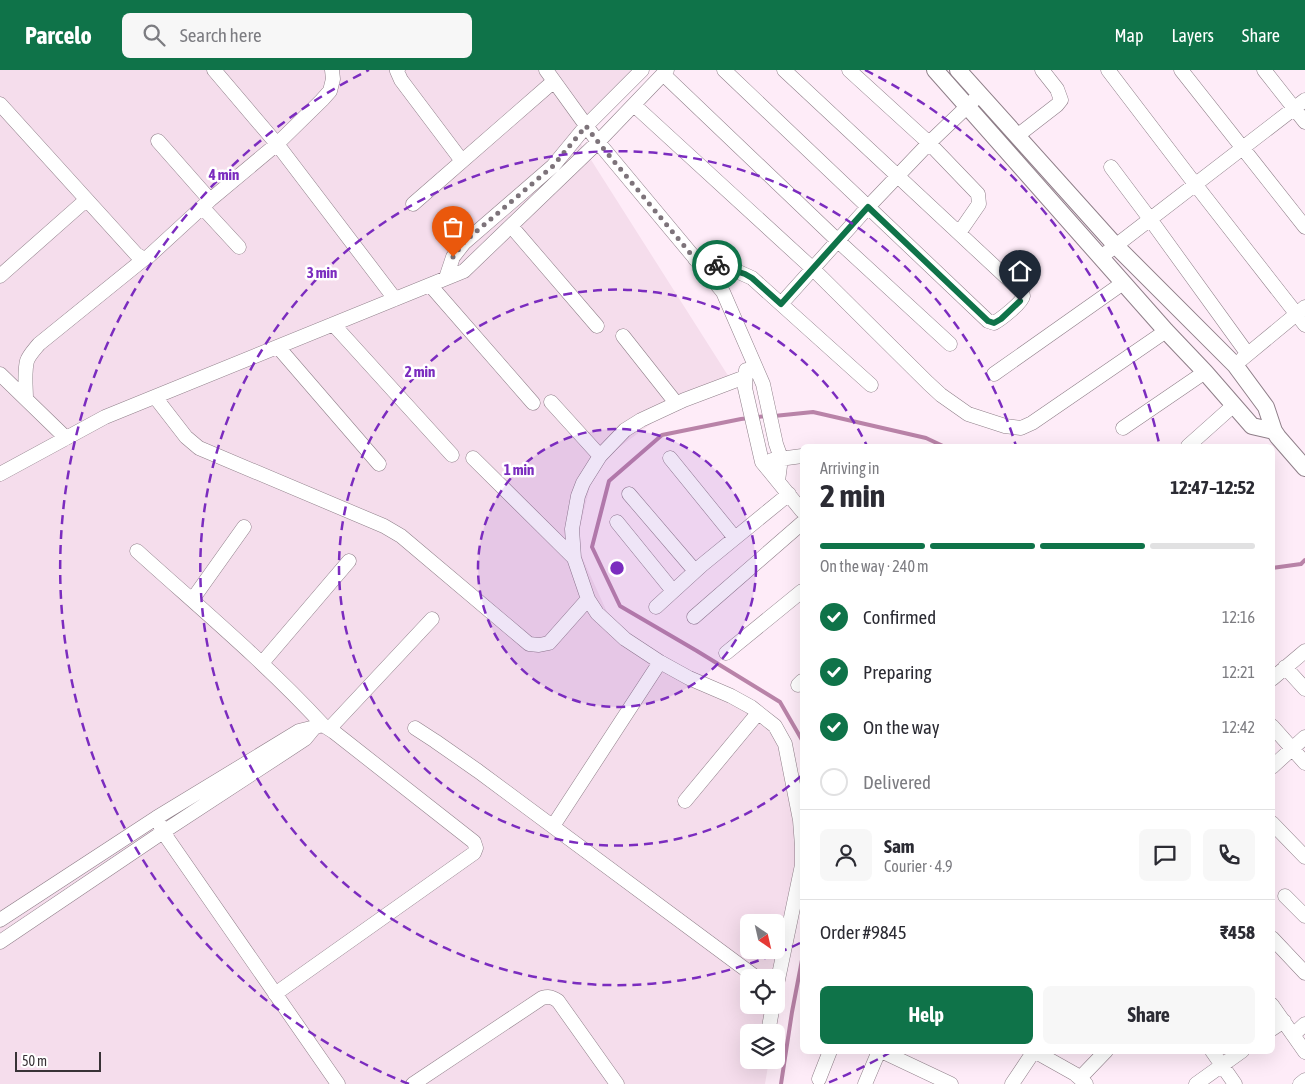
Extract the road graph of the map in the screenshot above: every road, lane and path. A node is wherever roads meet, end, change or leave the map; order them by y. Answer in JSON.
{"nodes":[{"id":1,"x":214,"y":70,"type":"edge"},
{"id":2,"x":332,"y":70,"type":"edge"},
{"id":3,"x":398,"y":70,"type":"edge"},
{"id":4,"x":642,"y":70,"type":"edge"},
{"id":5,"x":724,"y":70,"type":"edge"},
{"id":6,"x":784,"y":70,"type":"edge"},
{"id":7,"x":849,"y":70,"type":"edge"},
{"id":8,"x":935,"y":70,"type":"edge"},
{"id":9,"x":958,"y":70,"type":"edge"},
{"id":10,"x":1042,"y":70,"type":"edge"},
{"id":11,"x":1108,"y":70,"type":"edge"},
{"id":12,"x":1182,"y":70,"type":"edge"},
{"id":13,"x":1264,"y":70,"type":"edge"},
{"id":14,"x":665,"y":72,"type":"edge"},
{"id":15,"x":550,"y":75,"type":"edge"},
{"id":16,"x":980,"y":94,"type":"junction"},
{"id":17,"x":0,"y":104,"type":"edge"},
{"id":18,"x":1300,"y":104,"type":"edge"},
{"id":19,"x":634,"y":105,"type":"junction"},
{"id":20,"x":967,"y":106,"type":"junction"},
{"id":21,"x":1305,"y":122,"type":"edge"},
{"id":22,"x":586,"y":126,"type":"junction"},
{"id":23,"x":1017,"y":136,"type":"junction"},
{"id":24,"x":158,"y":141,"type":"dead end"},
{"id":25,"x":598,"y":142,"type":"junction"},
{"id":26,"x":277,"y":144,"type":"junction"},
{"id":27,"x":929,"y":144,"type":"junction"},
{"id":28,"x":1243,"y":148,"type":"junction"},
{"id":29,"x":462,"y":161,"type":"junction"},
{"id":30,"x":1111,"y":167,"type":"dead end"},
{"id":31,"x":898,"y":176,"type":"junction"},
{"id":32,"x":1195,"y":184,"type":"junction"},
{"id":33,"x":86,"y":200,"type":"junction"},
{"id":34,"x":207,"y":204,"type":"junction"},
{"id":35,"x":413,"y":204,"type":"dead end"},
{"id":36,"x":868,"y":207,"type":"junction"},
{"id":37,"x":1150,"y":219,"type":"junction"},
{"id":38,"x":511,"y":226,"type":"junction"},
{"id":39,"x":1305,"y":227,"type":"edge"},
{"id":40,"x":959,"y":233,"type":"junction"},
{"id":41,"x":837,"y":240,"type":"junction"},
{"id":42,"x":1116,"y":246,"type":"junction"},
{"id":43,"x":238,"y":247,"type":"dead end"},
{"id":44,"x":1101,"y":257,"type":"junction"},
{"id":45,"x":144,"y":259,"type":"junction"},
{"id":46,"x":695,"y":259,"type":"junction"},
{"id":47,"x":813,"y":269,"type":"junction"},
{"id":48,"x":0,"y":276,"type":"edge"},
{"id":49,"x":446,"y":278,"type":"junction"},
{"id":50,"x":1123,"y":283,"type":"junction"},
{"id":51,"x":430,"y":285,"type":"junction"},
{"id":52,"x":395,"y":299,"type":"junction"},
{"id":53,"x":781,"y":304,"type":"junction"},
{"id":54,"x":1301,"y":310,"type":"edge"},
{"id":55,"x":332,"y":324,"type":"junction"},
{"id":56,"x":1305,"y":325,"type":"edge"},
{"id":57,"x":597,"y":326,"type":"dead end"},
{"id":58,"x":1166,"y":331,"type":"junction"},
{"id":59,"x":623,"y":336,"type":"dead end"},
{"id":60,"x":950,"y":344,"type":"dead end"},
{"id":61,"x":278,"y":347,"type":"junction"},
{"id":62,"x":747,"y":347,"type":"junction"},
{"id":63,"x":1247,"y":354,"type":"junction"},
{"id":64,"x":1235,"y":365,"type":"junction"},
{"id":65,"x":1205,"y":372,"type":"junction"},
{"id":66,"x":0,"y":374,"type":"edge"},
{"id":67,"x":994,"y":374,"type":"dead end"},
{"id":68,"x":745,"y":383,"type":"junction"},
{"id":69,"x":871,"y":386,"type":"dead end"},
{"id":70,"x":155,"y":397,"type":"junction"},
{"id":71,"x":26,"y":400,"type":"junction"},
{"id":72,"x":551,"y":402,"type":"dead end"},
{"id":73,"x":533,"y":403,"type":"dead end"},
{"id":74,"x":676,"y":403,"type":"junction"},
{"id":75,"x":1234,"y":405,"type":"junction"},
{"id":76,"x":1123,"y":428,"type":"dead end"},
{"id":77,"x":66,"y":438,"type":"junction"},
{"id":78,"x":1275,"y":438,"type":"edge"},
{"id":79,"x":1190,"y":444,"type":"edge"},
{"id":80,"x":452,"y":455,"type":"dead end"},
{"id":81,"x":600,"y":456,"type":"junction"},
{"id":82,"x":800,"y":456,"type":"edge"},
{"id":83,"x":473,"y":458,"type":"dead end"},
{"id":84,"x":670,"y":458,"type":"dead end"},
{"id":85,"x":781,"y":458,"type":"junction"},
{"id":86,"x":762,"y":462,"type":"junction"},
{"id":87,"x":379,"y":464,"type":"dead end"},
{"id":88,"x":1305,"y":468,"type":"edge"},
{"id":89,"x":0,"y":474,"type":"edge"},
{"id":90,"x":778,"y":481,"type":"junction"},
{"id":91,"x":629,"y":494,"type":"dead end"},
{"id":92,"x":789,"y":494,"type":"junction"},
{"id":93,"x":800,"y":508,"type":"edge"},
{"id":94,"x":617,"y":522,"type":"dead end"},
{"id":95,"x":800,"y":526,"type":"edge"},
{"id":96,"x":244,"y":527,"type":"dead end"},
{"id":97,"x":736,"y":538,"type":"junction"},
{"id":98,"x":137,"y":551,"type":"dead end"},
{"id":99,"x":574,"y":558,"type":"junction"},
{"id":100,"x":349,"y":560,"type":"dead end"},
{"id":101,"x":695,"y":571,"type":"junction"},
{"id":102,"x":673,"y":591,"type":"junction"},
{"id":103,"x":800,"y":593,"type":"edge"},
{"id":104,"x":588,"y":599,"type":"junction"},
{"id":105,"x":192,"y":600,"type":"junction"},
{"id":106,"x":656,"y":607,"type":"dead end"},
{"id":107,"x":694,"y":617,"type":"dead end"},
{"id":108,"x":432,"y":619,"type":"dead end"},
{"id":109,"x":1305,"y":651,"type":"edge"},
{"id":110,"x":726,"y":653,"type":"dead end"},
{"id":111,"x":660,"y":662,"type":"junction"},
{"id":112,"x":262,"y":663,"type":"junction"},
{"id":113,"x":1286,"y":667,"type":"junction"},
{"id":114,"x":1275,"y":676,"type":"edge"},
{"id":115,"x":1305,"y":690,"type":"edge"},
{"id":116,"x":758,"y":713,"type":"junction"},
{"id":117,"x":322,"y":727,"type":"junction"},
{"id":118,"x":415,"y":728,"type":"dead end"},
{"id":119,"x":1275,"y":729,"type":"edge"},
{"id":120,"x":1305,"y":738,"type":"edge"},
{"id":121,"x":1292,"y":749,"type":"junction"},
{"id":122,"x":1305,"y":763,"type":"edge"},
{"id":123,"x":1275,"y":764,"type":"edge"},
{"id":124,"x":685,"y":800,"type":"dead end"},
{"id":125,"x":156,"y":818,"type":"junction"},
{"id":126,"x":800,"y":820,"type":"edge"},
{"id":127,"x":553,"y":826,"type":"junction"},
{"id":128,"x":1275,"y":826,"type":"edge"},
{"id":129,"x":163,"y":832,"type":"junction"},
{"id":130,"x":1305,"y":857,"type":"edge"},
{"id":131,"x":800,"y":875,"type":"edge"},
{"id":132,"x":1286,"y":896,"type":"dead end"},
{"id":133,"x":28,"y":901,"type":"junction"},
{"id":134,"x":39,"y":916,"type":"junction"},
{"id":135,"x":1305,"y":916,"type":"edge"},
{"id":136,"x":0,"y":920,"type":"edge"},
{"id":137,"x":1275,"y":941,"type":"edge"},
{"id":138,"x":0,"y":942,"type":"edge"},
{"id":139,"x":745,"y":969,"type":"edge"},
{"id":140,"x":780,"y":969,"type":"edge"},
{"id":141,"x":1305,"y":973,"type":"edge"},
{"id":142,"x":275,"y":994,"type":"junction"},
{"id":143,"x":1305,"y":1024,"type":"edge"},
{"id":144,"x":1278,"y":1025,"type":"edge"},
{"id":145,"x":1294,"y":1035,"type":"junction"},
{"id":146,"x":1305,"y":1052,"type":"edge"},
{"id":147,"x":829,"y":1054,"type":"edge"},
{"id":148,"x":879,"y":1054,"type":"edge"},
{"id":149,"x":886,"y":1054,"type":"edge"},
{"id":150,"x":1032,"y":1054,"type":"edge"},
{"id":151,"x":1039,"y":1054,"type":"edge"},
{"id":152,"x":1104,"y":1054,"type":"edge"},
{"id":153,"x":1214,"y":1054,"type":"edge"},
{"id":154,"x":1238,"y":1054,"type":"edge"},
{"id":155,"x":1222,"y":1066,"type":"junction"},
{"id":156,"x":819,"y":1079,"type":"dead end"},
{"id":157,"x":1305,"y":1080,"type":"edge"},
{"id":158,"x":1083,"y":1081,"type":"edge"},
{"id":159,"x":338,"y":1084,"type":"edge"},
{"id":160,"x":413,"y":1084,"type":"edge"},
{"id":161,"x":617,"y":1084,"type":"edge"},
{"id":162,"x":865,"y":1084,"type":"edge"},
{"id":163,"x":951,"y":1084,"type":"edge"},
{"id":164,"x":1012,"y":1084,"type":"edge"},
{"id":165,"x":1196,"y":1084,"type":"edge"},
{"id":166,"x":1235,"y":1084,"type":"edge"},
{"id":167,"x":1300,"y":1084,"type":"edge"}],
"edges":[{"from":1,"to":26,"type":"street"},
{"from":2,"to":26,"type":"street"},
{"from":3,"to":29,"type":"street"},
{"from":4,"to":22,"type":"street"},
{"from":5,"to":36,"type":"street"},
{"from":6,"to":31,"type":"street"},
{"from":7,"to":27,"type":"street"},
{"from":8,"to":20,"type":"main road"},
{"from":9,"to":16,"type":"main road"},
{"from":10,"to":23,"type":"street"},
{"from":11,"to":32,"type":"street"},
{"from":12,"to":28,"type":"street"},
{"from":13,"to":18,"type":"street"},
{"from":14,"to":19,"type":"street"},
{"from":14,"to":41,"type":"street"},
{"from":15,"to":22,"type":"street"},
{"from":15,"to":29,"type":"street"},
{"from":16,"to":20,"type":"street"},
{"from":16,"to":23,"type":"main road"},
{"from":17,"to":33,"type":"street"},
{"from":18,"to":21,"type":"street"},
{"from":18,"to":28,"type":"street"},
{"from":19,"to":25,"type":"street"},
{"from":19,"to":47,"type":"street"},
{"from":20,"to":27,"type":"street"},
{"from":20,"to":44,"type":"main road"},
{"from":22,"to":25,"type":"street"},
{"from":22,"to":49,"type":"street"},
{"from":23,"to":42,"type":"main road"},
{"from":24,"to":34,"type":"street"},
{"from":25,"to":38,"type":"street"},
{"from":25,"to":46,"type":"street"},
{"from":26,"to":34,"type":"street"},
{"from":26,"to":52,"type":"street"},
{"from":27,"to":31,"type":"street"},
{"from":27,"to":40,"type":"street"},
{"from":28,"to":32,"type":"street"},
{"from":28,"to":39,"type":"street"},
{"from":29,"to":35,"type":"street"},
{"from":30,"to":37,"type":"street"},
{"from":31,"to":36,"type":"street"},
{"from":31,"to":40,"type":"street"},
{"from":32,"to":37,"type":"street"},
{"from":32,"to":54,"type":"street"},
{"from":33,"to":45,"type":"street"},
{"from":33,"to":48,"type":"street"},
{"from":34,"to":43,"type":"street"},
{"from":34,"to":45,"type":"street"},
{"from":36,"to":40,"type":"street"},
{"from":36,"to":41,"type":"street"},
{"from":37,"to":42,"type":"street"},
{"from":37,"to":63,"type":"street"},
{"from":38,"to":49,"type":"street"},
{"from":38,"to":57,"type":"street"},
{"from":41,"to":47,"type":"street"},
{"from":41,"to":60,"type":"street"},
{"from":42,"to":44,"type":"street"},
{"from":42,"to":64,"type":"main road"},
{"from":44,"to":50,"type":"main road"},
{"from":45,"to":71,"type":"street"},
{"from":46,"to":53,"type":"street"},
{"from":46,"to":62,"type":"street"},
{"from":47,"to":53,"type":"street"},
{"from":47,"to":58,"type":"street"},
{"from":49,"to":51,"type":"street"},
{"from":50,"to":58,"type":"main road"},
{"from":50,"to":67,"type":"street"},
{"from":51,"to":52,"type":"street"},
{"from":51,"to":73,"type":"street"},
{"from":52,"to":55,"type":"street"},
{"from":53,"to":69,"type":"street"},
{"from":54,"to":56,"type":"street"},
{"from":54,"to":63,"type":"street"},
{"from":55,"to":61,"type":"street"},
{"from":55,"to":80,"type":"street"},
{"from":58,"to":65,"type":"main road"},
{"from":59,"to":74,"type":"street"},
{"from":61,"to":70,"type":"street"},
{"from":61,"to":87,"type":"street"},
{"from":62,"to":68,"type":"street"},
{"from":62,"to":85,"type":"street"},
{"from":63,"to":64,"type":"street"},
{"from":64,"to":78,"type":"main road"},
{"from":65,"to":75,"type":"main road"},
{"from":65,"to":76,"type":"street"},
{"from":66,"to":71,"type":"street"},
{"from":68,"to":74,"type":"street"},
{"from":68,"to":86,"type":"street"},
{"from":70,"to":77,"type":"street"},
{"from":70,"to":104,"type":"street"},
{"from":71,"to":77,"type":"street"},
{"from":72,"to":81,"type":"street"},
{"from":74,"to":81,"type":"street"},
{"from":75,"to":78,"type":"main road"},
{"from":75,"to":79,"type":"street"},
{"from":77,"to":89,"type":"street"},
{"from":78,"to":88,"type":"main road"},
{"from":81,"to":99,"type":"street"},
{"from":82,"to":85,"type":"street"},
{"from":83,"to":99,"type":"street"},
{"from":84,"to":97,"type":"street"},
{"from":85,"to":86,"type":"street"},
{"from":85,"to":90,"type":"street"},
{"from":86,"to":90,"type":"street"},
{"from":90,"to":92,"type":"street"},
{"from":91,"to":101,"type":"street"},
{"from":92,"to":93,"type":"street"},
{"from":92,"to":97,"type":"street"},
{"from":94,"to":102,"type":"street"},
{"from":95,"to":107,"type":"street"},
{"from":96,"to":105,"type":"street"},
{"from":97,"to":101,"type":"street"},
{"from":98,"to":105,"type":"street"},
{"from":99,"to":104,"type":"street"},
{"from":100,"to":112,"type":"street"},
{"from":101,"to":102,"type":"street"},
{"from":102,"to":106,"type":"street"},
{"from":103,"to":110,"type":"street"},
{"from":104,"to":111,"type":"street"},
{"from":105,"to":112,"type":"street"},
{"from":108,"to":117,"type":"street"},
{"from":109,"to":113,"type":"street"},
{"from":111,"to":116,"type":"street"},
{"from":111,"to":127,"type":"street"},
{"from":112,"to":117,"type":"street"},
{"from":113,"to":114,"type":"street"},
{"from":113,"to":115,"type":"street"},
{"from":116,"to":124,"type":"street"},
{"from":116,"to":126,"type":"street"},
{"from":117,"to":125,"type":"street"},
{"from":117,"to":129,"type":"street"},
{"from":117,"to":142,"type":"street"},
{"from":118,"to":127,"type":"street"},
{"from":119,"to":121,"type":"street"},
{"from":120,"to":121,"type":"street"},
{"from":121,"to":122,"type":"street"},
{"from":121,"to":123,"type":"street"},
{"from":125,"to":129,"type":"street"},
{"from":125,"to":133,"type":"street"},
{"from":127,"to":139,"type":"street"},
{"from":128,"to":130,"type":"street"},
{"from":129,"to":134,"type":"street"},
{"from":129,"to":142,"type":"street"},
{"from":131,"to":140,"type":"street"},
{"from":132,"to":135,"type":"street"},
{"from":133,"to":134,"type":"street"},
{"from":133,"to":136,"type":"street"},
{"from":134,"to":138,"type":"street"},
{"from":137,"to":141,"type":"street"},
{"from":142,"to":159,"type":"street"},
{"from":143,"to":145,"type":"street"},
{"from":144,"to":145,"type":"street"},
{"from":145,"to":146,"type":"street"},
{"from":147,"to":156,"type":"street"},
{"from":148,"to":162,"type":"street"},
{"from":149,"to":163,"type":"street"},
{"from":150,"to":164,"type":"street"},
{"from":151,"to":158,"type":"street"},
{"from":152,"to":158,"type":"street"},
{"from":153,"to":155,"type":"street"},
{"from":154,"to":155,"type":"street"},
{"from":155,"to":165,"type":"street"},
{"from":155,"to":166,"type":"street"},
{"from":157,"to":167,"type":"street"},
{"from":160,"to":161,"type":"street"}]}
